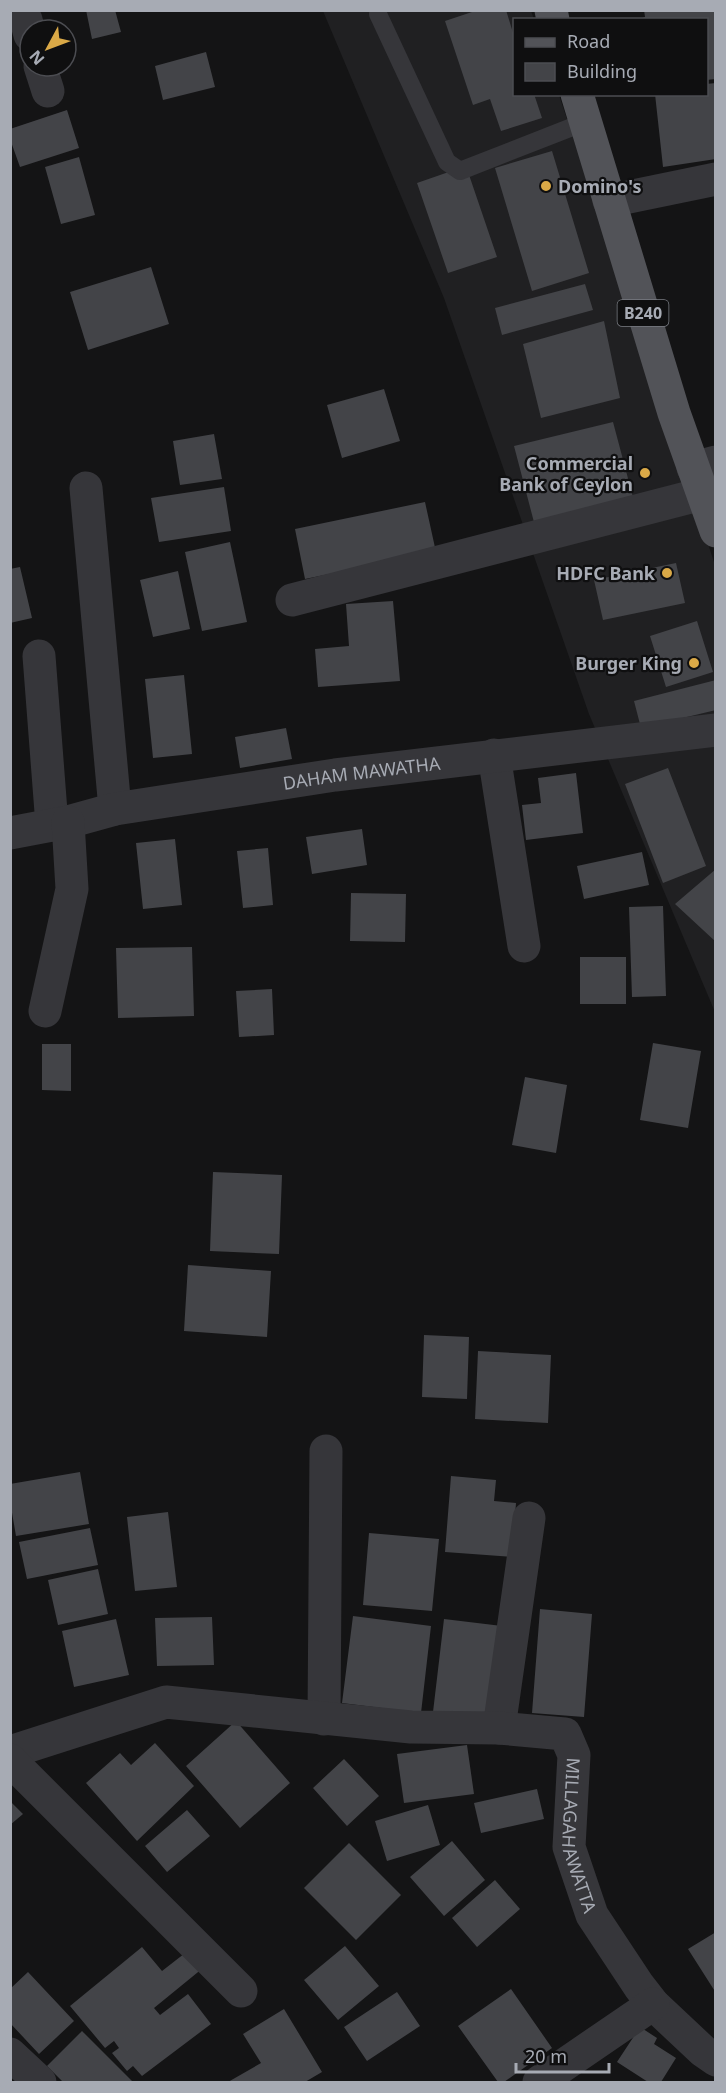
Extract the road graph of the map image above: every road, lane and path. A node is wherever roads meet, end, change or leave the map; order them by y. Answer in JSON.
{"nodes":[{"id":1,"x":378,"y":14,"type":"dead end"},
{"id":2,"x":581,"y":108,"type":"edge"},
{"id":3,"x":716,"y":178,"type":"edge"},
{"id":4,"x":609,"y":201,"type":"junction"},
{"id":5,"x":704,"y":475,"type":"edge"},
{"id":6,"x":86,"y":488,"type":"dead end"},
{"id":7,"x":716,"y":531,"type":"edge"},
{"id":8,"x":292,"y":600,"type":"dead end"},
{"id":9,"x":39,"y":656,"type":"dead end"},
{"id":10,"x":716,"y":730,"type":"edge"},
{"id":11,"x":494,"y":755,"type":"junction"},
{"id":12,"x":115,"y":808,"type":"junction"},
{"id":13,"x":60,"y":823,"type":"junction"},
{"id":14,"x":10,"y":833,"type":"edge"},
{"id":15,"x":524,"y":946,"type":"dead end"},
{"id":16,"x":45,"y":1011,"type":"dead end"},
{"id":17,"x":326,"y":1451,"type":"dead end"},
{"id":18,"x":529,"y":1518,"type":"dead end"},
{"id":19,"x":324,"y":1719,"type":"junction"},
{"id":20,"x":499,"y":1728,"type":"junction"},
{"id":21,"x":10,"y":1752,"type":"edge"},
{"id":22,"x":10,"y":1760,"type":"edge"},
{"id":23,"x":241,"y":1991,"type":"dead end"},
{"id":24,"x":653,"y":2004,"type":"junction"},
{"id":25,"x":10,"y":2054,"type":"edge"},
{"id":26,"x":709,"y":2055,"type":"edge"},
{"id":27,"x":40,"y":2082,"type":"edge"},
{"id":28,"x":539,"y":2082,"type":"edge"}],
"edges":[{"from":1,"to":2,"type":"lane"},
{"from":2,"to":4,"type":"main road","number":"B240"},
{"from":3,"to":4,"type":"street"},
{"from":4,"to":5,"type":"main road","number":"B240"},
{"from":5,"to":7,"type":"main road","number":"B240"},
{"from":5,"to":8,"type":"street"},
{"from":6,"to":12,"type":"street"},
{"from":9,"to":13,"type":"street"},
{"from":10,"to":11,"type":"street","name":"DAHAM MAWATHA"},
{"from":11,"to":12,"type":"street","name":"DAHAM MAWATHA"},
{"from":11,"to":15,"type":"street"},
{"from":12,"to":13,"type":"street","name":"DAHAM MAWATHA"},
{"from":13,"to":14,"type":"street","name":"DAHAM MAWATHA"},
{"from":13,"to":16,"type":"street"},
{"from":17,"to":19,"type":"street"},
{"from":18,"to":20,"type":"street"},
{"from":19,"to":20,"type":"street","name":"MILLAGAHAWATTA"},
{"from":19,"to":21,"type":"street","name":"MILLAGAHAWATTA"},
{"from":20,"to":24,"type":"street","name":"MILLAGAHAWATTA"},
{"from":22,"to":23,"type":"street"},
{"from":24,"to":26,"type":"street","name":"MILLAGAHAWATTA"},
{"from":24,"to":28,"type":"street"},
{"from":25,"to":27,"type":"street"}]}
